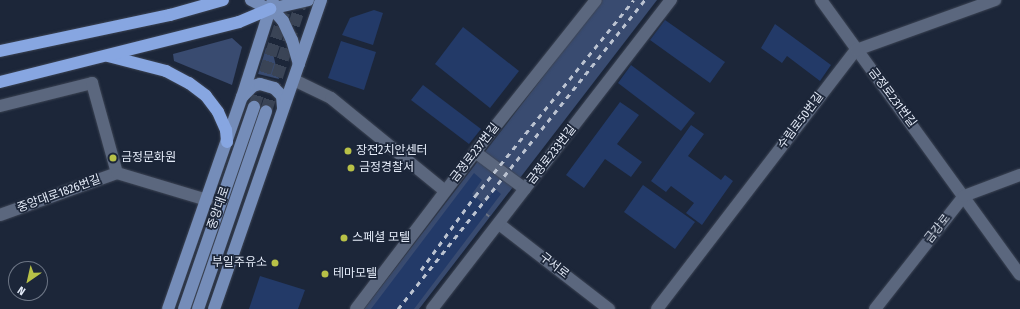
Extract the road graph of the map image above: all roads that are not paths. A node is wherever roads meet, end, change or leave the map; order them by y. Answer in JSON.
{"nodes":[{"id":1,"x":189,"y":0,"type":"edge"},
{"id":2,"x":201,"y":0,"type":"edge"},
{"id":3,"x":223,"y":0,"type":"edge"},
{"id":4,"x":252,"y":0,"type":"edge"},
{"id":5,"x":308,"y":0,"type":"edge"},
{"id":6,"x":322,"y":0,"type":"edge"},
{"id":7,"x":596,"y":0,"type":"edge"},
{"id":8,"x":671,"y":0,"type":"edge"},
{"id":9,"x":821,"y":0,"type":"edge"},
{"id":10,"x":995,"y":0,"type":"edge"},
{"id":11,"x":271,"y":5,"type":"edge"},
{"id":12,"x":170,"y":15,"type":"junction"},
{"id":13,"x":39,"y":43,"type":"junction"},
{"id":14,"x":0,"y":47,"type":"edge"},
{"id":15,"x":856,"y":50,"type":"junction"},
{"id":16,"x":0,"y":51,"type":"edge"},
{"id":17,"x":0,"y":55,"type":"edge"},
{"id":18,"x":107,"y":55,"type":"junction"},
{"id":19,"x":299,"y":64,"type":"junction"},
{"id":20,"x":294,"y":80,"type":"junction"},
{"id":21,"x":0,"y":82,"type":"edge"},
{"id":22,"x":242,"y":97,"type":"junction"},
{"id":23,"x":0,"y":106,"type":"edge"},
{"id":24,"x":254,"y":107,"type":"tunnel mouth"},
{"id":25,"x":283,"y":110,"type":"junction"},
{"id":26,"x":266,"y":111,"type":"tunnel mouth"},
{"id":27,"x":227,"y":142,"type":"junction"},
{"id":28,"x":475,"y":152,"type":"junction"},
{"id":29,"x":118,"y":173,"type":"junction"},
{"id":30,"x":1020,"y":175,"type":"edge"},
{"id":31,"x":522,"y":187,"type":"junction"},
{"id":32,"x":445,"y":191,"type":"junction"},
{"id":33,"x":964,"y":196,"type":"junction"},
{"id":34,"x":207,"y":200,"type":"junction"},
{"id":35,"x":0,"y":215,"type":"edge"},
{"id":36,"x":499,"y":224,"type":"junction"},
{"id":37,"x":1020,"y":276,"type":"edge"},
{"id":38,"x":168,"y":309,"type":"edge"},
{"id":39,"x":184,"y":309,"type":"edge"},
{"id":40,"x":198,"y":309,"type":"edge"},
{"id":41,"x":214,"y":309,"type":"edge"},
{"id":42,"x":356,"y":309,"type":"edge"},
{"id":43,"x":432,"y":309,"type":"edge"},
{"id":44,"x":609,"y":309,"type":"edge"},
{"id":45,"x":657,"y":309,"type":"edge"},
{"id":46,"x":875,"y":309,"type":"edge"}],
"edges":[{"from":1,"to":12,"type":"highway"},
{"from":2,"to":12,"type":"highway"},
{"from":3,"to":12,"type":"highway"},
{"from":4,"to":11,"type":"main road"},
{"from":5,"to":11,"type":"main road"},
{"from":6,"to":19,"type":"main road"},
{"from":7,"to":28,"type":"street","name":"금정로237번길"},
{"from":8,"to":31,"type":"street","name":"금정로233번길"},
{"from":9,"to":15,"type":"street","name":"금정로231번길"},
{"from":10,"to":15,"type":"street"},
{"from":11,"to":18,"type":"highway"},
{"from":11,"to":19,"type":"main road"},
{"from":11,"to":22,"type":"main road"},
{"from":12,"to":13,"type":"highway"},
{"from":13,"to":14,"type":"highway"},
{"from":13,"to":16,"type":"highway"},
{"from":13,"to":17,"type":"highway"},
{"from":15,"to":33,"type":"street","name":"금정로231번길"},
{"from":15,"to":45,"type":"street","name":"수림로50번길"},
{"from":18,"to":21,"type":"highway"},
{"from":18,"to":27,"type":"highway"},
{"from":19,"to":20,"type":"main road"},
{"from":20,"to":25,"type":"main road"},
{"from":20,"to":32,"type":"street"},
{"from":22,"to":25,"type":"main road"},
{"from":22,"to":27,"type":"main road"},
{"from":23,"to":29,"type":"street"},
{"from":24,"to":39,"type":"main road","name":"중앙대로"},
{"from":25,"to":41,"type":"main road"},
{"from":26,"to":40,"type":"main road","name":"중앙대로"},
{"from":27,"to":34,"type":"main road"},
{"from":28,"to":31,"type":"street"},
{"from":28,"to":32,"type":"street","name":"금정로237번길"},
{"from":29,"to":34,"type":"street"},
{"from":29,"to":35,"type":"street","name":"중앙대로1826번길"},
{"from":30,"to":33,"type":"street"},
{"from":31,"to":36,"type":"street","name":"금정로233번길"},
{"from":32,"to":42,"type":"street","name":"금정로237번길"},
{"from":33,"to":37,"type":"street","name":"금정로231번길"},
{"from":33,"to":46,"type":"street","name":"금강로"},
{"from":34,"to":38,"type":"main road"},
{"from":36,"to":43,"type":"street","name":"금정로233번길"},
{"from":36,"to":44,"type":"street","name":"구서로"}]}
